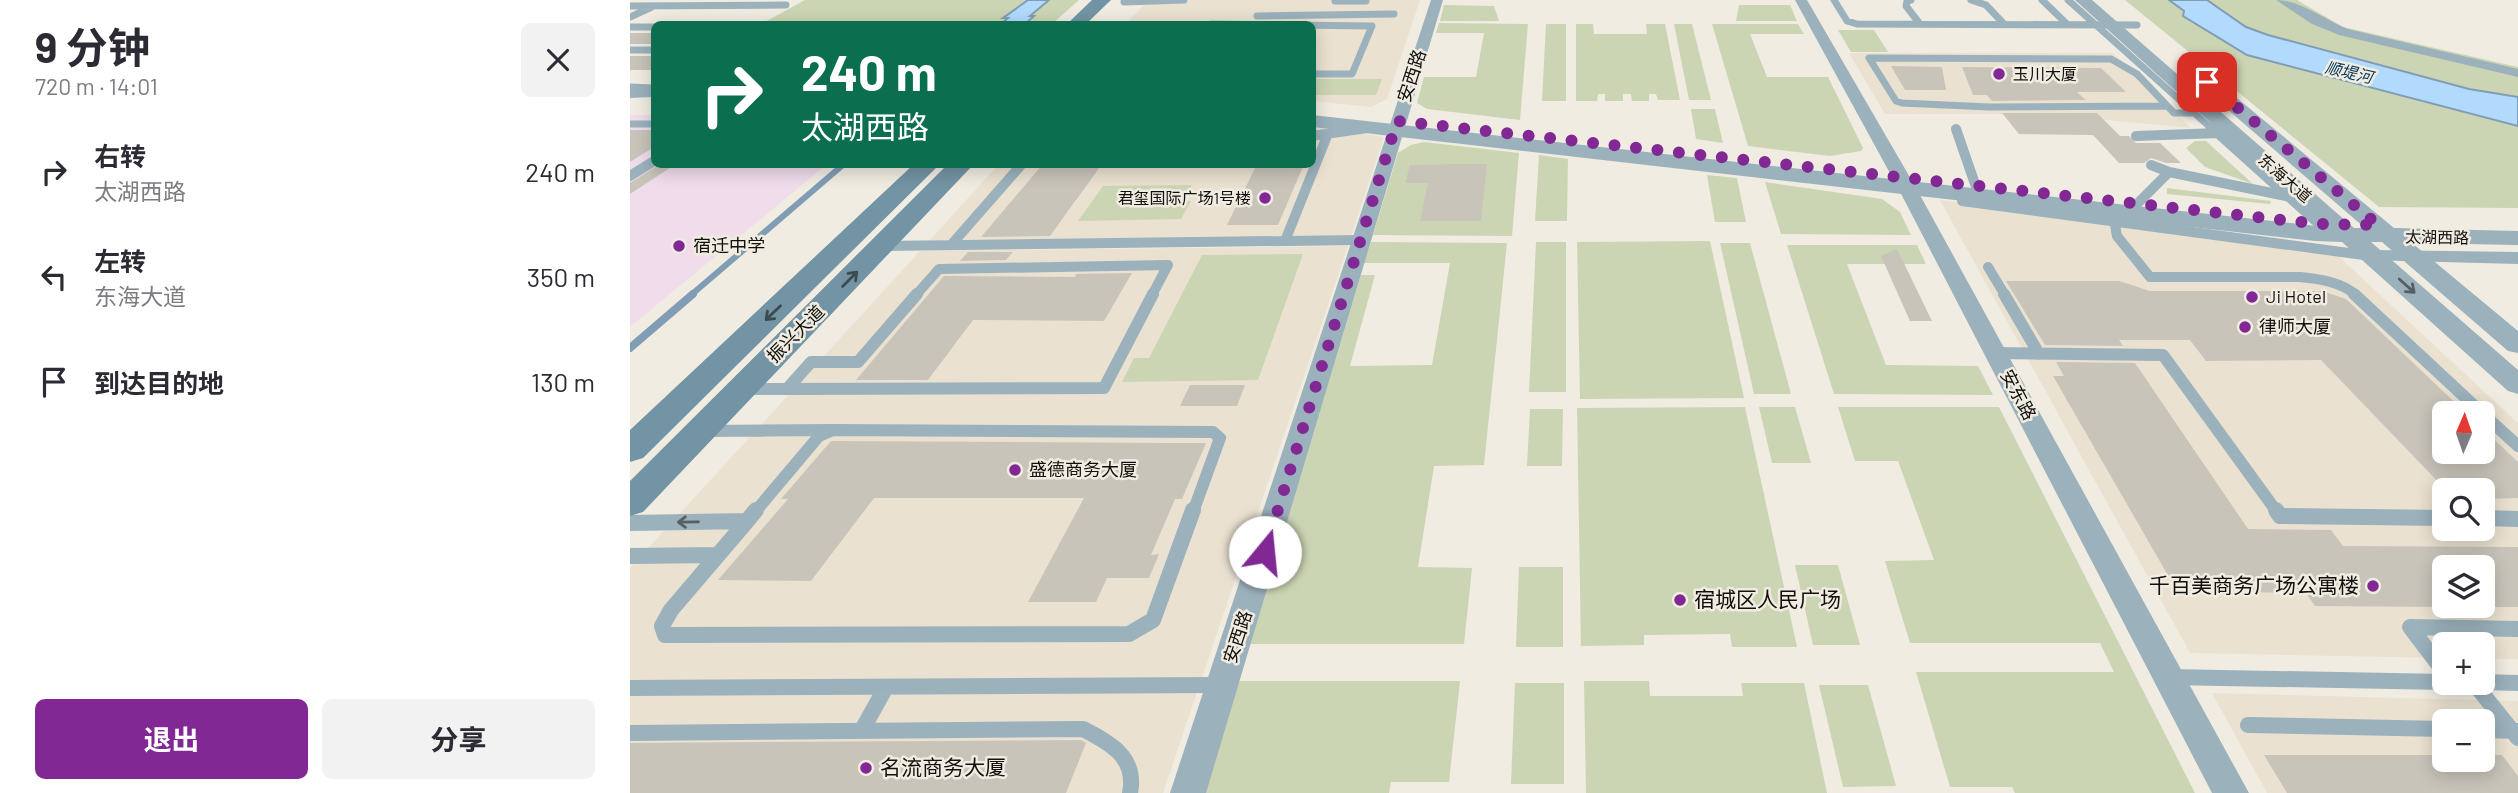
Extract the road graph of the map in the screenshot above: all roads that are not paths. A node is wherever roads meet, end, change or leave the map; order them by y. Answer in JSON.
{"nodes":[{"id":1,"x":664,"y":0,"type":"edge"},
{"id":2,"x":1102,"y":0,"type":"edge"},
{"id":3,"x":1367,"y":0,"type":"edge"},
{"id":4,"x":1437,"y":0,"type":"edge"},
{"id":5,"x":1801,"y":0,"type":"edge"},
{"id":6,"x":1834,"y":0,"type":"edge"},
{"id":7,"x":1911,"y":0,"type":"edge"},
{"id":8,"x":1971,"y":0,"type":"edge"},
{"id":9,"x":2042,"y":0,"type":"edge"},
{"id":10,"x":2068,"y":0,"type":"edge"},
{"id":11,"x":2082,"y":0,"type":"edge"},
{"id":12,"x":2107,"y":0,"type":"edge"},
{"id":13,"x":2282,"y":0,"type":"edge"},
{"id":14,"x":1125,"y":1,"type":"edge"},
{"id":15,"x":1183,"y":1,"type":"edge"},
{"id":16,"x":1335,"y":1,"type":"edge"},
{"id":17,"x":786,"y":5,"type":"dead end"},
{"id":18,"x":630,"y":6,"type":"edge"},
{"id":19,"x":655,"y":6,"type":"junction"},
{"id":20,"x":1173,"y":12,"type":"dead end"},
{"id":21,"x":1360,"y":15,"type":"junction"},
{"id":22,"x":1394,"y":15,"type":"dead end"},
{"id":23,"x":1257,"y":16,"type":"dead end"},
{"id":24,"x":630,"y":17,"type":"edge"},
{"id":25,"x":1079,"y":21,"type":"edge"},
{"id":26,"x":1104,"y":21,"type":"edge"},
{"id":27,"x":1920,"y":24,"type":"junction"},
{"id":28,"x":2004,"y":24,"type":"junction"},
{"id":29,"x":1316,"y":25,"type":"edge"},
{"id":30,"x":2070,"y":26,"type":"junction"},
{"id":31,"x":630,"y":27,"type":"edge"},
{"id":32,"x":651,"y":27,"type":"edge"},
{"id":33,"x":2105,"y":27,"type":"junction"},
{"id":34,"x":2139,"y":27,"type":"junction"},
{"id":35,"x":630,"y":50,"type":"edge"},
{"id":36,"x":651,"y":50,"type":"edge"},
{"id":37,"x":2518,"y":73,"type":"edge"},
{"id":38,"x":1316,"y":74,"type":"edge"},
{"id":39,"x":630,"y":90,"type":"edge"},
{"id":40,"x":651,"y":90,"type":"edge"},
{"id":41,"x":630,"y":102,"type":"edge"},
{"id":42,"x":651,"y":102,"type":"edge"},
{"id":43,"x":2167,"y":106,"type":"junction"},
{"id":44,"x":1316,"y":112,"type":"edge"},
{"id":45,"x":2195,"y":113,"type":"junction"},
{"id":46,"x":630,"y":124,"type":"edge"},
{"id":47,"x":651,"y":124,"type":"edge"},
{"id":48,"x":1388,"y":126,"type":"junction"},
{"id":49,"x":1320,"y":128,"type":"edge"},
{"id":50,"x":1956,"y":129,"type":"dead end"},
{"id":51,"x":2225,"y":133,"type":"junction"},
{"id":52,"x":2136,"y":136,"type":"dead end"},
{"id":53,"x":651,"y":162,"type":"edge"},
{"id":54,"x":2151,"y":165,"type":"dead end"},
{"id":55,"x":925,"y":168,"type":"edge"},
{"id":56,"x":958,"y":168,"type":"edge"},
{"id":57,"x":1018,"y":168,"type":"edge"},
{"id":58,"x":1308,"y":168,"type":"edge"},
{"id":59,"x":2168,"y":172,"type":"junction"},
{"id":60,"x":630,"y":176,"type":"edge"},
{"id":61,"x":1975,"y":184,"type":"junction"},
{"id":62,"x":1905,"y":185,"type":"junction"},
{"id":63,"x":2289,"y":196,"type":"junction"},
{"id":64,"x":2312,"y":201,"type":"junction"},
{"id":65,"x":2138,"y":203,"type":"junction"},
{"id":66,"x":2113,"y":216,"type":"junction"},
{"id":67,"x":2518,"y":225,"type":"edge"},
{"id":68,"x":2336,"y":228,"type":"junction"},
{"id":69,"x":2385,"y":231,"type":"junction"},
{"id":70,"x":2518,"y":238,"type":"edge"},
{"id":71,"x":1360,"y":240,"type":"junction"},
{"id":72,"x":1285,"y":241,"type":"junction"},
{"id":73,"x":951,"y":245,"type":"junction"},
{"id":74,"x":883,"y":246,"type":"junction"},
{"id":75,"x":2374,"y":256,"type":"junction"},
{"id":76,"x":2415,"y":257,"type":"junction"},
{"id":77,"x":2518,"y":258,"type":"edge"},
{"id":78,"x":1988,"y":267,"type":"dead end"},
{"id":79,"x":2518,"y":345,"type":"edge"},
{"id":80,"x":1995,"y":353,"type":"junction"},
{"id":81,"x":2039,"y":354,"type":"junction"},
{"id":82,"x":2518,"y":385,"type":"edge"},
{"id":83,"x":742,"y":388,"type":"junction"},
{"id":84,"x":787,"y":388,"type":"junction"},
{"id":85,"x":2470,"y":401,"type":"edge"},
{"id":86,"x":2496,"y":425,"type":"edge"},
{"id":87,"x":832,"y":430,"type":"junction"},
{"id":88,"x":701,"y":431,"type":"junction"},
{"id":89,"x":2518,"y":446,"type":"edge"},
{"id":90,"x":630,"y":450,"type":"edge"},
{"id":91,"x":630,"y":503,"type":"edge"},
{"id":92,"x":2432,"y":518,"type":"edge"},
{"id":93,"x":2495,"y":518,"type":"edge"},
{"id":94,"x":2518,"y":519,"type":"edge"},
{"id":95,"x":747,"y":521,"type":"junction"},
{"id":96,"x":630,"y":523,"type":"edge"},
{"id":97,"x":718,"y":555,"type":"junction"},
{"id":98,"x":630,"y":556,"type":"edge"},
{"id":99,"x":2518,"y":629,"type":"edge"},
{"id":100,"x":2432,"y":656,"type":"edge"},
{"id":101,"x":2169,"y":677,"type":"junction"},
{"id":102,"x":2432,"y":682,"type":"edge"},
{"id":103,"x":2495,"y":682,"type":"edge"},
{"id":104,"x":2518,"y":683,"type":"edge"},
{"id":105,"x":1223,"y":685,"type":"junction"},
{"id":106,"x":886,"y":687,"type":"junction"},
{"id":107,"x":630,"y":688,"type":"edge"},
{"id":108,"x":2484,"y":695,"type":"edge"},
{"id":109,"x":2248,"y":725,"type":"dead end"},
{"id":110,"x":2432,"y":729,"type":"edge"},
{"id":111,"x":862,"y":730,"type":"junction"},
{"id":112,"x":2495,"y":731,"type":"edge"},
{"id":113,"x":630,"y":733,"type":"edge"},
{"id":114,"x":2516,"y":733,"type":"edge"},
{"id":115,"x":1130,"y":793,"type":"edge"},
{"id":116,"x":1188,"y":793,"type":"edge"},
{"id":117,"x":2231,"y":793,"type":"edge"}],
"edges":[{"from":1,"to":19,"type":"lane"},
{"from":2,"to":25,"type":"main road"},
{"from":3,"to":16,"type":"lane"},
{"from":3,"to":21,"type":"lane"},
{"from":4,"to":48,"type":"street","name":"安西路"},
{"from":5,"to":62,"type":"street","name":"安东路"},
{"from":6,"to":27,"type":"lane"},
{"from":7,"to":27,"type":"lane"},
{"from":8,"to":28,"type":"lane"},
{"from":9,"to":30,"type":"lane"},
{"from":10,"to":33,"type":"lane"},
{"from":11,"to":33,"type":"street","name":"东海大道"},
{"from":12,"to":34,"type":"street","name":"东海大道"},
{"from":13,"to":37,"type":"street"},
{"from":14,"to":15,"type":"lane"},
{"from":14,"to":26,"type":"main road"},
{"from":15,"to":20,"type":"lane"},
{"from":17,"to":19,"type":"lane"},
{"from":18,"to":19,"type":"lane"},
{"from":19,"to":24,"type":"lane"},
{"from":21,"to":22,"type":"lane"},
{"from":21,"to":23,"type":"lane"},
{"from":27,"to":28,"type":"lane"},
{"from":28,"to":30,"type":"lane"},
{"from":29,"to":38,"type":"lane"},
{"from":30,"to":33,"type":"lane"},
{"from":31,"to":32,"type":"lane"},
{"from":33,"to":34,"type":"lane"},
{"from":33,"to":45,"type":"lane"},
{"from":33,"to":51,"type":"street","name":"东海大道"},
{"from":34,"to":69,"type":"street","name":"东海大道"},
{"from":35,"to":36,"type":"lane"},
{"from":39,"to":40,"type":"street"},
{"from":41,"to":42,"type":"street"},
{"from":43,"to":43,"type":"lane"},
{"from":43,"to":45,"type":"lane"},
{"from":44,"to":48,"type":"street","name":"太湖西路"},
{"from":45,"to":51,"type":"lane"},
{"from":46,"to":47,"type":"lane"},
{"from":48,"to":49,"type":"street","name":"太湖西路"},
{"from":48,"to":62,"type":"street","name":"太湖西路"},
{"from":48,"to":71,"type":"street","name":"安西路"},
{"from":50,"to":61,"type":"lane"},
{"from":51,"to":52,"type":"lane"},
{"from":51,"to":63,"type":"lane"},
{"from":51,"to":64,"type":"street","name":"东海大道"},
{"from":53,"to":60,"type":"lane"},
{"from":54,"to":59,"type":"lane"},
{"from":55,"to":90,"type":"main road","name":"振兴大道","one_way":true},
{"from":56,"to":74,"type":"main road","name":"振兴大道"},
{"from":57,"to":73,"type":"lane"},
{"from":58,"to":72,"type":"lane"},
{"from":59,"to":63,"type":"lane"},
{"from":59,"to":65,"type":"lane"},
{"from":61,"to":62,"type":"street","name":"太湖西路"},
{"from":61,"to":65,"type":"street","name":"太湖西路"},
{"from":62,"to":66,"type":"street","name":"太湖西路"},
{"from":62,"to":80,"type":"street","name":"安东路"},
{"from":63,"to":64,"type":"lane"},
{"from":63,"to":68,"type":"lane"},
{"from":64,"to":68,"type":"street","name":"东海大道"},
{"from":65,"to":68,"type":"street","name":"太湖西路"},
{"from":66,"to":68,"type":"street","name":"太湖西路"},
{"from":66,"to":75,"type":"lane"},
{"from":66,"to":85,"type":"lane"},
{"from":67,"to":69,"type":"street","name":"太湖西路"},
{"from":68,"to":69,"type":"street","name":"太湖西路"},
{"from":68,"to":75,"type":"street","name":"东海大道"},
{"from":69,"to":70,"type":"street","name":"太湖西路"},
{"from":69,"to":76,"type":"street","name":"东海大道"},
{"from":71,"to":72,"type":"lane"},
{"from":71,"to":105,"type":"street","name":"安西路"},
{"from":72,"to":73,"type":"lane"},
{"from":73,"to":74,"type":"lane"},
{"from":83,"to":74,"type":"main road","name":"振兴大道","one_way":true},
{"from":75,"to":76,"type":"street"},
{"from":75,"to":82,"type":"street","name":"东海大道","one_way":true},
{"from":76,"to":77,"type":"street"},
{"from":76,"to":79,"type":"street","name":"东海大道"},
{"from":78,"to":81,"type":"lane"},
{"from":80,"to":81,"type":"lane"},
{"from":80,"to":101,"type":"street","name":"安东路"},
{"from":81,"to":92,"type":"lane"},
{"from":83,"to":84,"type":"lane"},
{"from":83,"to":88,"type":"main road","name":"振兴大道"},
{"from":84,"to":84,"type":"lane"},
{"from":86,"to":89,"type":"lane"},
{"from":87,"to":88,"type":"lane"},
{"from":87,"to":95,"type":"lane"},
{"from":87,"to":97,"type":"lane"},
{"from":88,"to":91,"type":"main road","name":"振兴大道"},
{"from":93,"to":94,"type":"lane"},
{"from":95,"to":96,"type":"lane","one_way":true},
{"from":95,"to":97,"type":"lane"},
{"from":97,"to":98,"type":"lane"},
{"from":99,"to":100,"type":"lane"},
{"from":101,"to":102,"type":"lane"},
{"from":101,"to":117,"type":"street","name":"安东路"},
{"from":103,"to":104,"type":"lane"},
{"from":105,"to":106,"type":"lane"},
{"from":105,"to":116,"type":"street","name":"安西路"},
{"from":106,"to":107,"type":"lane"},
{"from":106,"to":111,"type":"lane"},
{"from":108,"to":114,"type":"lane"},
{"from":109,"to":110,"type":"lane"},
{"from":111,"to":113,"type":"lane"},
{"from":111,"to":115,"type":"lane"},
{"from":112,"to":114,"type":"lane"}]}
